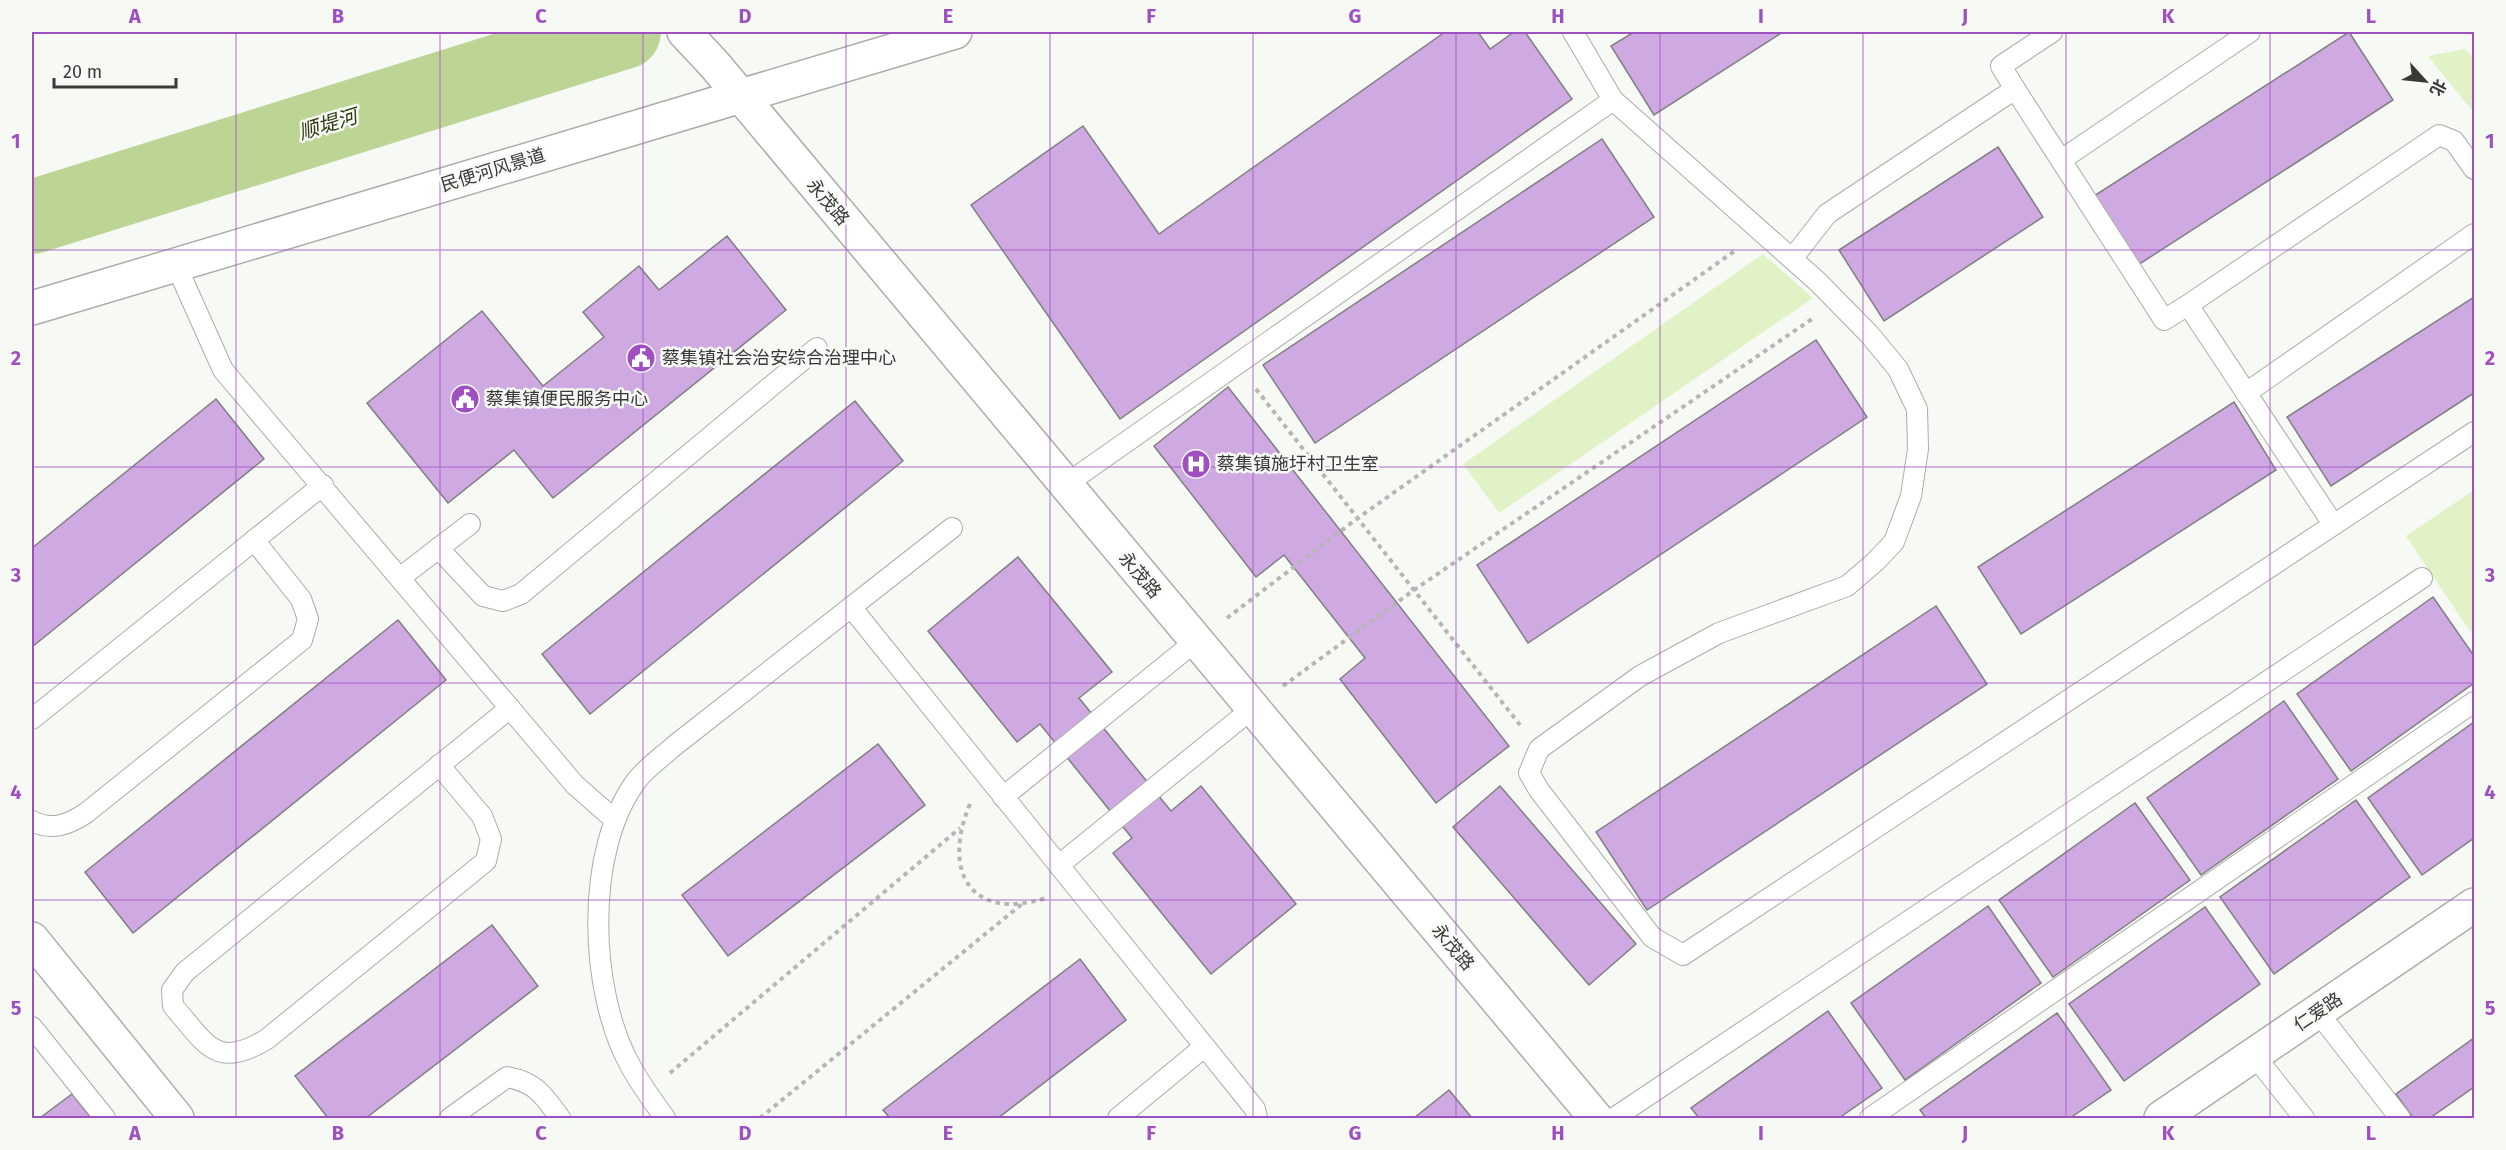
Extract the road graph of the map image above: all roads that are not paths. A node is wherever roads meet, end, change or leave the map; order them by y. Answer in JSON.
{"nodes":[{"id":1,"x":684,"y":32,"type":"edge"},
{"id":2,"x":955,"y":32,"type":"edge"},
{"id":3,"x":1573,"y":32,"type":"edge"},
{"id":4,"x":2052,"y":32,"type":"edge"},
{"id":5,"x":2250,"y":32,"type":"edge"},
{"id":6,"x":2015,"y":89,"type":"junction"},
{"id":7,"x":740,"y":96,"type":"junction"},
{"id":8,"x":1613,"y":100,"type":"junction"},
{"id":9,"x":2061,"y":160,"type":"junction"},
{"id":10,"x":2475,"y":169,"type":"edge"},
{"id":11,"x":2475,"y":234,"type":"edge"},
{"id":12,"x":1792,"y":259,"type":"junction"},
{"id":13,"x":176,"y":265,"type":"junction"},
{"id":14,"x":2188,"y":305,"type":"junction"},
{"id":15,"x":32,"y":308,"type":"edge"},
{"id":16,"x":817,"y":348,"type":"dead end"},
{"id":17,"x":2246,"y":393,"type":"junction"},
{"id":18,"x":2475,"y":432,"type":"edge"},
{"id":19,"x":323,"y":485,"type":"junction"},
{"id":20,"x":1065,"y":485,"type":"junction"},
{"id":21,"x":470,"y":524,"type":"dead end"},
{"id":22,"x":2333,"y":524,"type":"junction"},
{"id":23,"x":952,"y":528,"type":"dead end"},
{"id":24,"x":254,"y":540,"type":"junction"},
{"id":25,"x":438,"y":548,"type":"junction"},
{"id":26,"x":401,"y":577,"type":"junction"},
{"id":27,"x":2421,"y":578,"type":"dead end"},
{"id":28,"x":851,"y":607,"type":"junction"},
{"id":29,"x":1196,"y":641,"type":"junction"},
{"id":30,"x":2475,"y":702,"type":"edge"},
{"id":31,"x":510,"y":708,"type":"junction"},
{"id":32,"x":1252,"y":708,"type":"junction"},
{"id":33,"x":32,"y":719,"type":"edge"},
{"id":34,"x":439,"y":765,"type":"junction"},
{"id":35,"x":1003,"y":797,"type":"junction"},
{"id":36,"x":615,"y":820,"type":"junction"},
{"id":37,"x":32,"y":821,"type":"edge"},
{"id":38,"x":1059,"y":865,"type":"junction"},
{"id":39,"x":2475,"y":905,"type":"edge"},
{"id":40,"x":32,"y":939,"type":"edge"},
{"id":41,"x":2318,"y":1011,"type":"junction"},
{"id":42,"x":32,"y":1027,"type":"edge"},
{"id":43,"x":1204,"y":1047,"type":"junction"},
{"id":44,"x":2254,"y":1055,"type":"junction"},
{"id":45,"x":664,"y":1118,"type":"edge"},
{"id":46,"x":105,"y":1119,"type":"edge"},
{"id":47,"x":177,"y":1119,"type":"edge"},
{"id":48,"x":450,"y":1119,"type":"edge"},
{"id":49,"x":560,"y":1119,"type":"edge"},
{"id":50,"x":1118,"y":1119,"type":"edge"},
{"id":51,"x":1257,"y":1119,"type":"edge"},
{"id":52,"x":1596,"y":1119,"type":"edge"},
{"id":53,"x":1614,"y":1119,"type":"edge"},
{"id":54,"x":1870,"y":1119,"type":"edge"},
{"id":55,"x":2161,"y":1119,"type":"edge"},
{"id":56,"x":2304,"y":1119,"type":"edge"},
{"id":57,"x":2400,"y":1119,"type":"edge"}],
"edges":[{"from":1,"to":7,"type":"street","name":"永茂路"},
{"from":2,"to":7,"type":"street","name":"民便河风景道"},
{"from":3,"to":8,"type":"lane"},
{"from":4,"to":6,"type":"lane"},
{"from":5,"to":9,"type":"lane"},
{"from":6,"to":9,"type":"lane"},
{"from":6,"to":12,"type":"lane"},
{"from":7,"to":13,"type":"street","name":"民便河风景道"},
{"from":7,"to":20,"type":"street","name":"永茂路"},
{"from":8,"to":12,"type":"lane"},
{"from":8,"to":20,"type":"lane"},
{"from":9,"to":14,"type":"lane"},
{"from":10,"to":14,"type":"lane"},
{"from":11,"to":17,"type":"lane"},
{"from":12,"to":22,"type":"lane"},
{"from":13,"to":15,"type":"street","name":"民便河风景道"},
{"from":13,"to":19,"type":"lane"},
{"from":14,"to":17,"type":"lane"},
{"from":16,"to":25,"type":"lane"},
{"from":17,"to":22,"type":"lane"},
{"from":18,"to":22,"type":"lane"},
{"from":19,"to":24,"type":"lane"},
{"from":19,"to":26,"type":"lane"},
{"from":20,"to":29,"type":"street","name":"永茂路"},
{"from":21,"to":25,"type":"lane"},
{"from":23,"to":28,"type":"lane"},
{"from":24,"to":33,"type":"lane"},
{"from":24,"to":37,"type":"lane"},
{"from":25,"to":26,"type":"lane"},
{"from":26,"to":31,"type":"lane"},
{"from":27,"to":53,"type":"lane"},
{"from":28,"to":35,"type":"lane"},
{"from":28,"to":36,"type":"lane"},
{"from":29,"to":32,"type":"street","name":"永茂路"},
{"from":29,"to":35,"type":"lane"},
{"from":30,"to":54,"type":"lane"},
{"from":31,"to":34,"type":"lane"},
{"from":31,"to":36,"type":"lane"},
{"from":32,"to":38,"type":"lane"},
{"from":32,"to":52,"type":"street","name":"永茂路"},
{"from":34,"to":34,"type":"lane"},
{"from":35,"to":38,"type":"lane"},
{"from":36,"to":45,"type":"lane"},
{"from":38,"to":43,"type":"lane"},
{"from":39,"to":41,"type":"street","name":"仁爱路"},
{"from":40,"to":47,"type":"street"},
{"from":41,"to":44,"type":"street","name":"仁爱路"},
{"from":41,"to":57,"type":"lane"},
{"from":42,"to":46,"type":"lane"},
{"from":43,"to":50,"type":"lane"},
{"from":43,"to":51,"type":"lane"},
{"from":44,"to":55,"type":"street","name":"仁爱路"},
{"from":44,"to":56,"type":"lane"},
{"from":48,"to":49,"type":"lane"}]}
